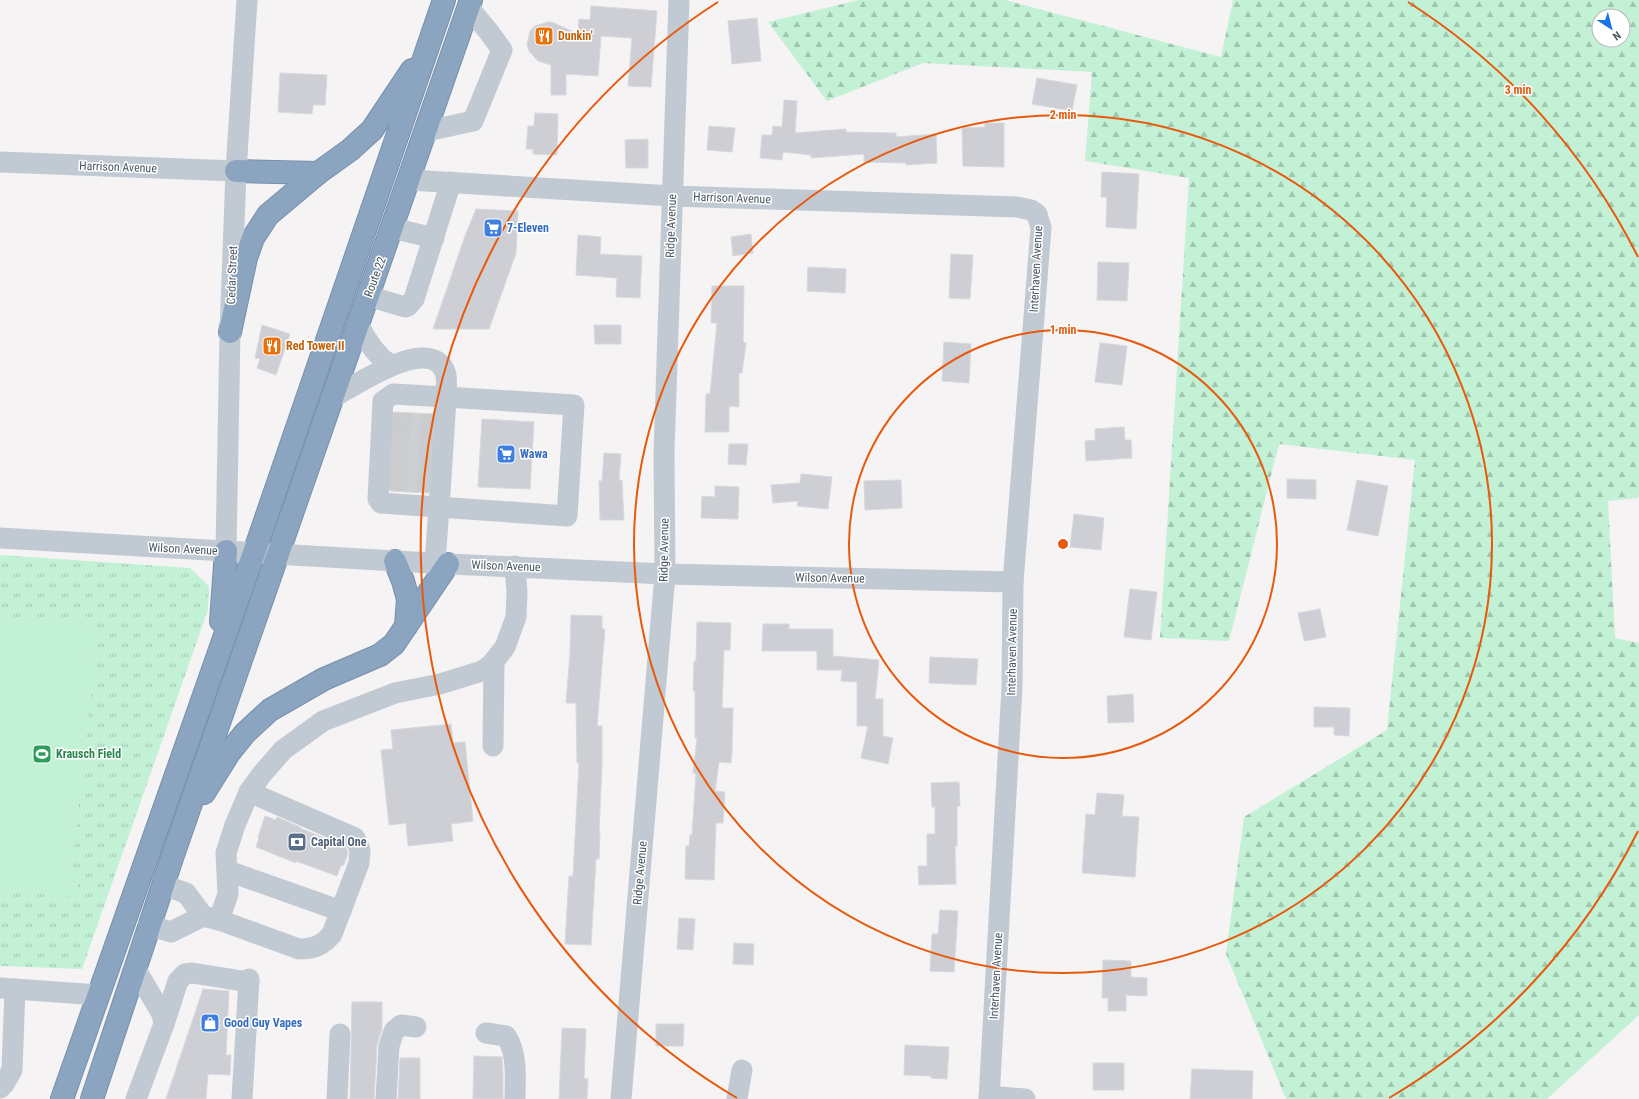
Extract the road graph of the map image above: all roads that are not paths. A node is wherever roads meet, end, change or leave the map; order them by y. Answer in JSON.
{"nodes":[{"id":1,"x":247,"y":0,"type":"edge"},
{"id":2,"x":444,"y":0,"type":"edge"},
{"id":3,"x":679,"y":0,"type":"edge"},
{"id":4,"x":470,"y":4,"type":"edge"},
{"id":5,"x":428,"y":45,"type":"junction"},
{"id":6,"x":426,"y":131,"type":"junction"},
{"id":7,"x":0,"y":162,"type":"edge"},
{"id":8,"x":236,"y":171,"type":"junction"},
{"id":9,"x":318,"y":173,"type":"junction"},
{"id":10,"x":410,"y":180,"type":"junction"},
{"id":11,"x":451,"y":182,"type":"junction"},
{"id":12,"x":672,"y":196,"type":"junction"},
{"id":13,"x":1031,"y":210,"type":"joint"},
{"id":14,"x":392,"y":228,"type":"junction"},
{"id":15,"x":434,"y":238,"type":"junction"},
{"id":16,"x":368,"y":296,"type":"junction"},
{"id":17,"x":358,"y":325,"type":"junction"},
{"id":18,"x":230,"y":332,"type":"junction"},
{"id":19,"x":391,"y":365,"type":"junction"},
{"id":20,"x":446,"y":397,"type":"junction"},
{"id":21,"x":332,"y":398,"type":"junction"},
{"id":22,"x":439,"y":508,"type":"junction"},
{"id":23,"x":0,"y":538,"type":"edge"},
{"id":24,"x":226,"y":551,"type":"junction"},
{"id":25,"x":254,"y":552,"type":"junction"},
{"id":26,"x":279,"y":554,"type":"junction"},
{"id":27,"x":395,"y":561,"type":"junction"},
{"id":28,"x":442,"y":564,"type":"junction"},
{"id":29,"x":515,"y":566,"type":"junction"},
{"id":30,"x":665,"y":574,"type":"junction"},
{"id":31,"x":1013,"y":582,"type":"junction"},
{"id":32,"x":406,"y":626,"type":"junction"},
{"id":33,"x":219,"y":650,"type":"junction"},
{"id":34,"x":494,"y":661,"type":"junction"},
{"id":35,"x":493,"y":746,"type":"dead end"},
{"id":36,"x":249,"y":792,"type":"junction"},
{"id":37,"x":173,"y":855,"type":"junction"},
{"id":38,"x":228,"y":871,"type":"junction"},
{"id":39,"x":163,"y":885,"type":"junction"},
{"id":40,"x":341,"y":911,"type":"junction"},
{"id":41,"x":211,"y":918,"type":"junction"},
{"id":42,"x":149,"y":924,"type":"junction"},
{"id":43,"x":135,"y":968,"type":"junction"},
{"id":44,"x":8,"y":989,"type":"edge"},
{"id":45,"x":99,"y":995,"type":"junction"},
{"id":46,"x":164,"y":1024,"type":"junction"},
{"id":47,"x":416,"y":1027,"type":"dead end"},
{"id":48,"x":486,"y":1033,"type":"dead end"},
{"id":49,"x":340,"y":1034,"type":"dead end"},
{"id":50,"x":742,"y":1070,"type":"dead end"},
{"id":51,"x":70,"y":1077,"type":"junction"},
{"id":52,"x":0,"y":1088,"type":"edge"},
{"id":53,"x":989,"y":1097,"type":"edge"},
{"id":54,"x":137,"y":1098,"type":"edge"},
{"id":55,"x":51,"y":1099,"type":"edge"},
{"id":56,"x":62,"y":1099,"type":"edge"},
{"id":57,"x":92,"y":1099,"type":"edge"},
{"id":58,"x":242,"y":1099,"type":"edge"},
{"id":59,"x":337,"y":1099,"type":"edge"},
{"id":60,"x":386,"y":1099,"type":"edge"},
{"id":61,"x":516,"y":1099,"type":"edge"},
{"id":62,"x":622,"y":1099,"type":"edge"},
{"id":63,"x":737,"y":1099,"type":"edge"},
{"id":64,"x":1025,"y":1099,"type":"edge"}],
"edges":[{"from":1,"to":8,"type":"street","name":"Cedar Street"},
{"from":2,"to":5,"type":"highway"},
{"from":3,"to":12,"type":"street","name":"Ridge Avenue"},
{"from":4,"to":6,"type":"highway","name":"Route 22"},
{"from":4,"to":6,"type":"street"},
{"from":5,"to":9,"type":"highway"},
{"from":5,"to":25,"type":"highway"},
{"from":6,"to":10,"type":"highway","name":"Route 22"},
{"from":7,"to":8,"type":"street","name":"Harrison Avenue"},
{"from":8,"to":9,"type":"highway"},
{"from":8,"to":18,"type":"street","name":"Cedar Street"},
{"from":9,"to":18,"type":"highway"},
{"from":10,"to":11,"type":"street","name":"Harrison Avenue"},
{"from":10,"to":14,"type":"highway","name":"Route 22"},
{"from":11,"to":12,"type":"street","name":"Harrison Avenue"},
{"from":11,"to":15,"type":"street"},
{"from":12,"to":13,"type":"street","name":"Harrison Avenue"},
{"from":12,"to":30,"type":"street","name":"Ridge Avenue"},
{"from":13,"to":31,"type":"street","name":"Interhaven Avenue"},
{"from":14,"to":15,"type":"street"},
{"from":14,"to":16,"type":"highway","name":"Route 22"},
{"from":15,"to":16,"type":"street"},
{"from":16,"to":17,"type":"highway","name":"Route 22"},
{"from":17,"to":19,"type":"street"},
{"from":17,"to":21,"type":"highway","name":"Route 22"},
{"from":18,"to":24,"type":"street","name":"Cedar Street"},
{"from":19,"to":20,"type":"street"},
{"from":19,"to":21,"type":"street"},
{"from":20,"to":22,"type":"street"},
{"from":20,"to":22,"type":"street"},
{"from":20,"to":22,"type":"street"},
{"from":21,"to":26,"type":"highway","name":"Route 22"},
{"from":22,"to":28,"type":"street"},
{"from":23,"to":24,"type":"street","name":"Wilson Avenue"},
{"from":24,"to":25,"type":"street","name":"Wilson Avenue"},
{"from":24,"to":33,"type":"highway"},
{"from":25,"to":26,"type":"street","name":"Wilson Avenue"},
{"from":25,"to":33,"type":"highway"},
{"from":26,"to":27,"type":"street","name":"Wilson Avenue"},
{"from":26,"to":37,"type":"highway","name":"Route 22"},
{"from":27,"to":28,"type":"street","name":"Wilson Avenue"},
{"from":27,"to":32,"type":"highway"},
{"from":28,"to":29,"type":"street","name":"Wilson Avenue"},
{"from":28,"to":32,"type":"highway"},
{"from":29,"to":30,"type":"street","name":"Wilson Avenue"},
{"from":29,"to":34,"type":"street"},
{"from":30,"to":31,"type":"street","name":"Wilson Avenue"},
{"from":30,"to":62,"type":"street","name":"Ridge Avenue"},
{"from":31,"to":53,"type":"street","name":"Interhaven Avenue"},
{"from":32,"to":37,"type":"highway"},
{"from":33,"to":45,"type":"highway"},
{"from":34,"to":35,"type":"street"},
{"from":34,"to":36,"type":"street"},
{"from":36,"to":38,"type":"street"},
{"from":36,"to":40,"type":"street"},
{"from":37,"to":39,"type":"highway"},
{"from":38,"to":40,"type":"street"},
{"from":38,"to":41,"type":"street"},
{"from":39,"to":41,"type":"street"},
{"from":39,"to":42,"type":"highway"},
{"from":40,"to":41,"type":"street"},
{"from":41,"to":42,"type":"street"},
{"from":42,"to":43,"type":"highway"},
{"from":43,"to":46,"type":"street"},
{"from":43,"to":57,"type":"highway"},
{"from":44,"to":45,"type":"street"},
{"from":44,"to":52,"type":"street"},
{"from":45,"to":51,"type":"highway"},
{"from":46,"to":54,"type":"street"},
{"from":46,"to":58,"type":"street"},
{"from":47,"to":60,"type":"street"},
{"from":48,"to":61,"type":"street"},
{"from":49,"to":59,"type":"street"},
{"from":50,"to":63,"type":"street"},
{"from":51,"to":55,"type":"highway"},
{"from":51,"to":56,"type":"highway"},
{"from":53,"to":64,"type":"street"}]}
